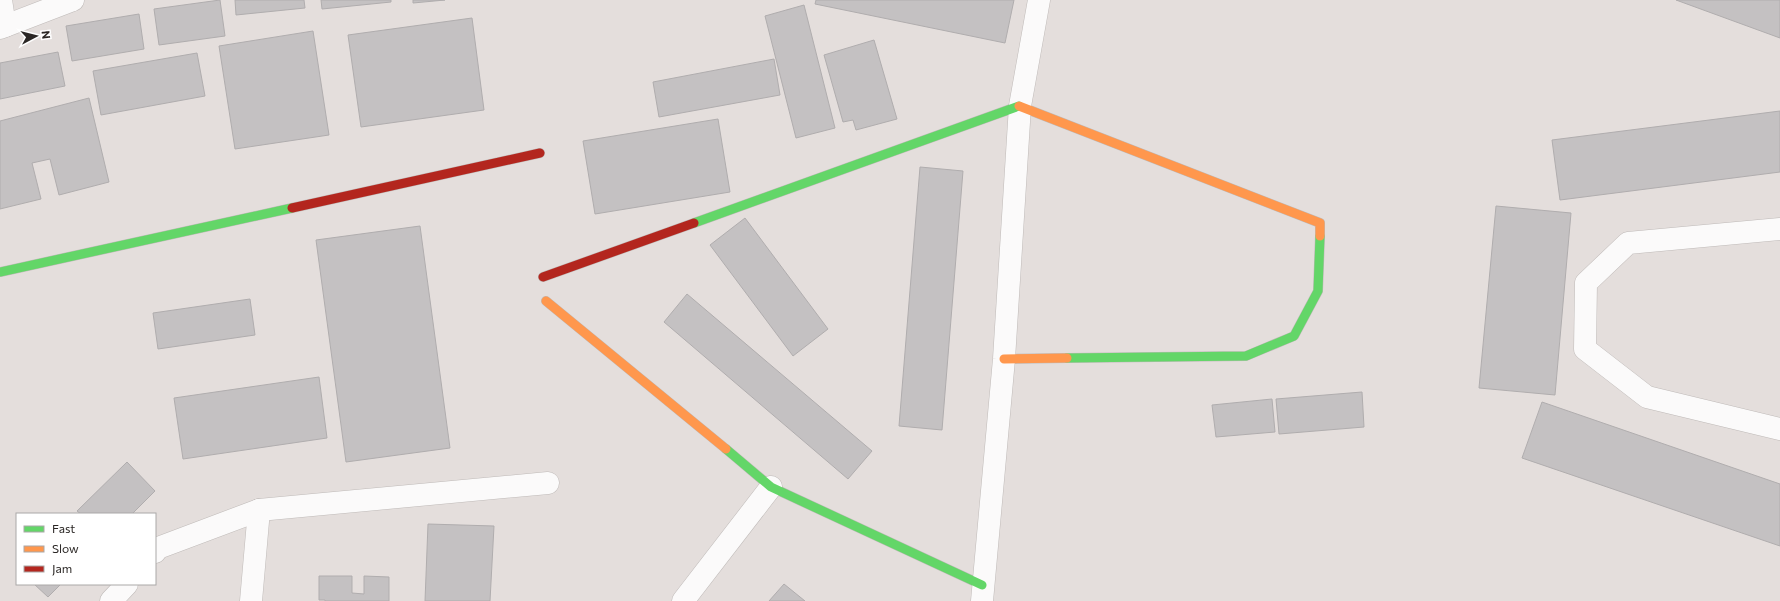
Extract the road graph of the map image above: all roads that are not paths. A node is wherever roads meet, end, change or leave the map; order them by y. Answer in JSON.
{"nodes":[{"id":1,"x":1,"y":0,"type":"edge"},
{"id":2,"x":73,"y":0,"type":"edge"},
{"id":3,"x":1039,"y":0,"type":"edge"},
{"id":4,"x":3,"y":27,"type":"edge"},
{"id":5,"x":1020,"y":106,"type":"junction"},
{"id":6,"x":540,"y":153,"type":"dead end"},
{"id":7,"x":1780,"y":229,"type":"edge"},
{"id":8,"x":0,"y":272,"type":"edge"},
{"id":9,"x":543,"y":277,"type":"dead end"},
{"id":10,"x":546,"y":301,"type":"dead end"},
{"id":11,"x":1004,"y":359,"type":"junction"},
{"id":12,"x":1780,"y":429,"type":"edge"},
{"id":13,"x":548,"y":483,"type":"dead end"},
{"id":14,"x":771,"y":487,"type":"junction"},
{"id":15,"x":259,"y":510,"type":"junction"},
{"id":16,"x":156,"y":551,"type":"edge"},
{"id":17,"x":125,"y":585,"type":"edge"},
{"id":18,"x":982,"y":593,"type":"edge"},
{"id":19,"x":111,"y":601,"type":"edge"},
{"id":20,"x":251,"y":601,"type":"edge"},
{"id":21,"x":683,"y":601,"type":"edge"}],
"edges":[{"from":1,"to":4,"type":"street"},
{"from":2,"to":4,"type":"street"},
{"from":3,"to":5,"type":"street"},
{"from":5,"to":9,"type":"street"},
{"from":5,"to":11,"type":"street"},
{"from":5,"to":11,"type":"street"},
{"from":6,"to":8,"type":"street"},
{"from":7,"to":12,"type":"street"},
{"from":10,"to":14,"type":"street"},
{"from":11,"to":18,"type":"street"},
{"from":13,"to":15,"type":"street"},
{"from":14,"to":18,"type":"street"},
{"from":14,"to":21,"type":"street"},
{"from":15,"to":16,"type":"street"},
{"from":15,"to":20,"type":"street"},
{"from":17,"to":19,"type":"street"}]}
